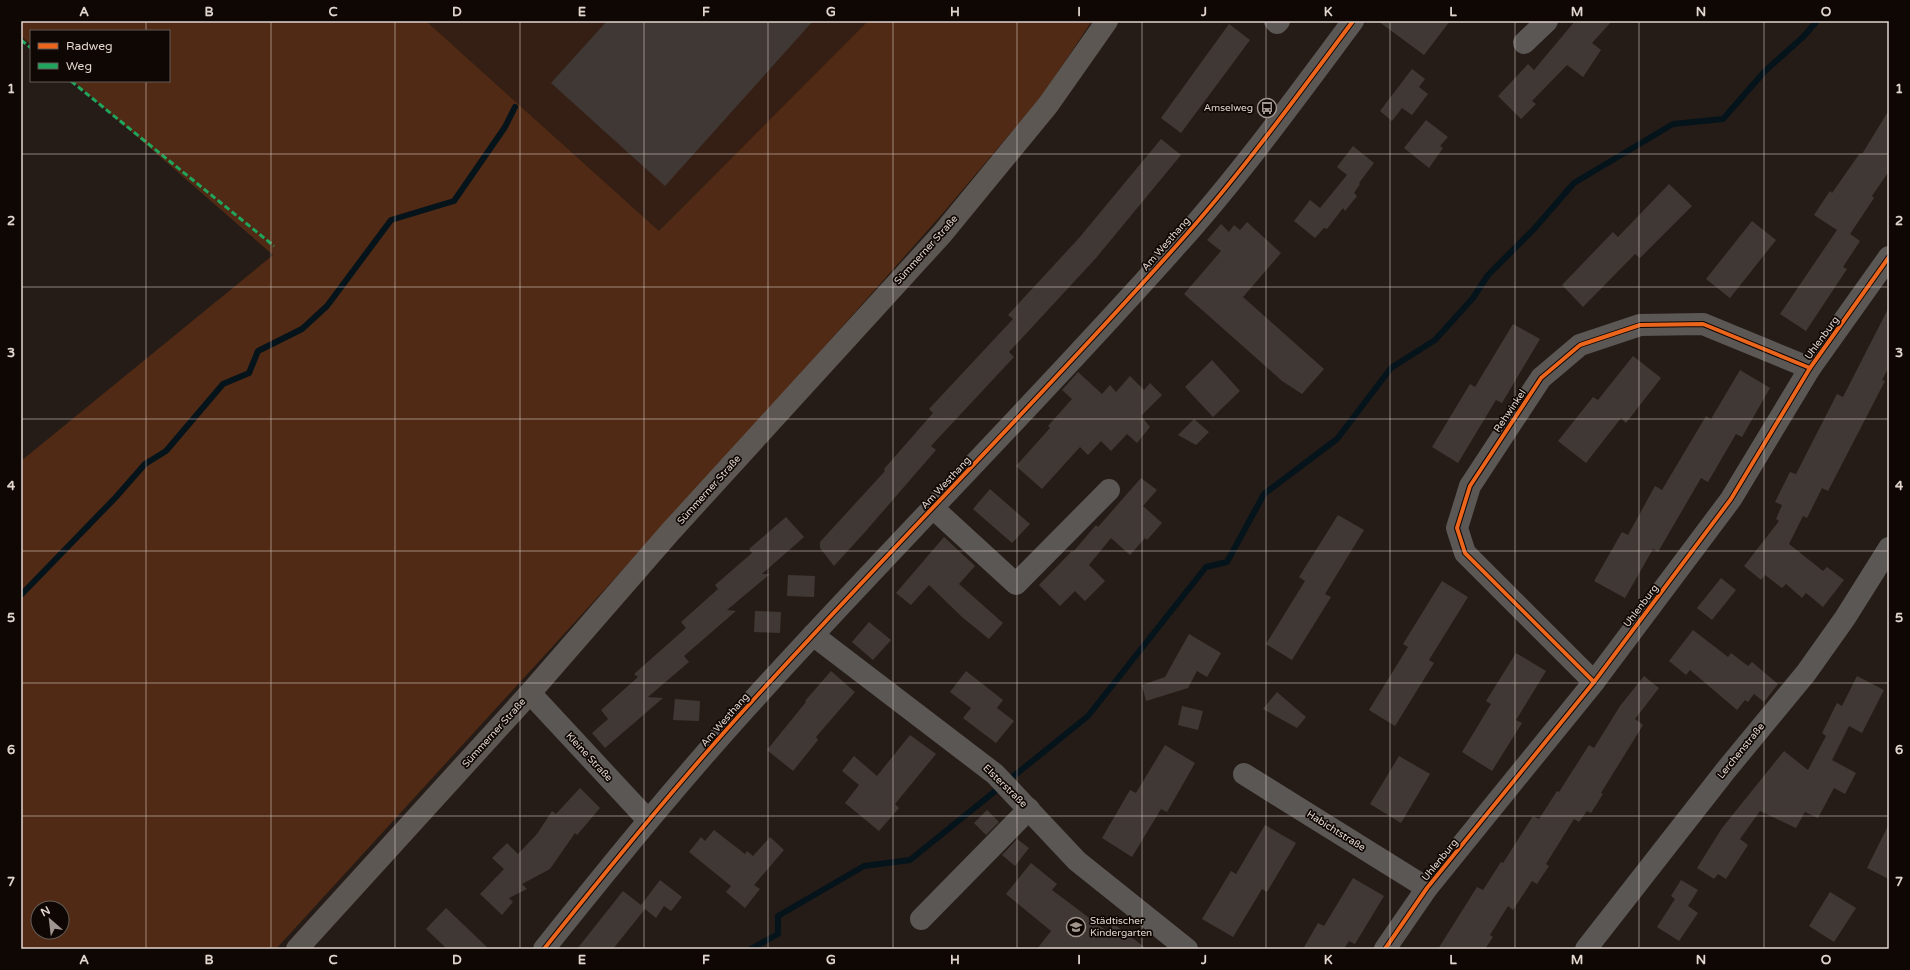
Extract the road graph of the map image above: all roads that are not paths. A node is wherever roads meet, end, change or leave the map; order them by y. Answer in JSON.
{"nodes":[{"id":1,"x":1107,"y":21,"type":"edge"},
{"id":2,"x":1274,"y":21,"type":"edge"},
{"id":3,"x":1279,"y":21,"type":"edge"},
{"id":4,"x":1353,"y":21,"type":"edge"},
{"id":5,"x":1546,"y":21,"type":"edge"},
{"id":6,"x":1524,"y":43,"type":"dead end"},
{"id":7,"x":1889,"y":257,"type":"edge"},
{"id":8,"x":1810,"y":368,"type":"junction"},
{"id":9,"x":1109,"y":490,"type":"dead end"},
{"id":10,"x":933,"y":508,"type":"junction"},
{"id":11,"x":1889,"y":548,"type":"edge"},
{"id":12,"x":1882,"y":575,"type":"edge"},
{"id":13,"x":813,"y":635,"type":"junction"},
{"id":14,"x":1594,"y":682,"type":"junction"},
{"id":15,"x":530,"y":693,"type":"junction"},
{"id":16,"x":1244,"y":774,"type":"dead end"},
{"id":17,"x":1025,"y":804,"type":"junction"},
{"id":18,"x":648,"y":820,"type":"junction"},
{"id":19,"x":1427,"y":888,"type":"junction"},
{"id":20,"x":920,"y":919,"type":"dead end"},
{"id":21,"x":297,"y":949,"type":"edge"},
{"id":22,"x":544,"y":949,"type":"edge"},
{"id":23,"x":1187,"y":949,"type":"edge"},
{"id":24,"x":1385,"y":949,"type":"edge"},
{"id":25,"x":1586,"y":949,"type":"edge"}],
"edges":[{"from":1,"to":15,"type":"main road","name":"Sümmerner Straße"},
{"from":2,"to":3,"type":"street"},
{"from":4,"to":10,"type":"street","name":"Am Westhang"},
{"from":5,"to":6,"type":"street"},
{"from":7,"to":8,"type":"street","name":"Uhlenburg"},
{"from":8,"to":14,"type":"street","name":"Uhlenburg"},
{"from":8,"to":14,"type":"street","name":"Rehwinkel"},
{"from":9,"to":10,"type":"street"},
{"from":10,"to":13,"type":"street","name":"Am Westhang"},
{"from":11,"to":12,"type":"street","name":"Lerchenstraße"},
{"from":12,"to":25,"type":"street","name":"Lerchenstraße"},
{"from":13,"to":17,"type":"street","name":"Elsterstraße"},
{"from":13,"to":18,"type":"street","name":"Am Westhang"},
{"from":14,"to":19,"type":"street","name":"Uhlenburg"},
{"from":15,"to":18,"type":"street","name":"Kleine Straße"},
{"from":15,"to":21,"type":"main road","name":"Sümmerner Straße"},
{"from":16,"to":19,"type":"street","name":"Habichtstraße"},
{"from":17,"to":20,"type":"street"},
{"from":17,"to":23,"type":"street","name":"Elsterstraße"},
{"from":18,"to":22,"type":"street","name":"Am Westhang"},
{"from":19,"to":24,"type":"street","name":"Uhlenburg"}]}
